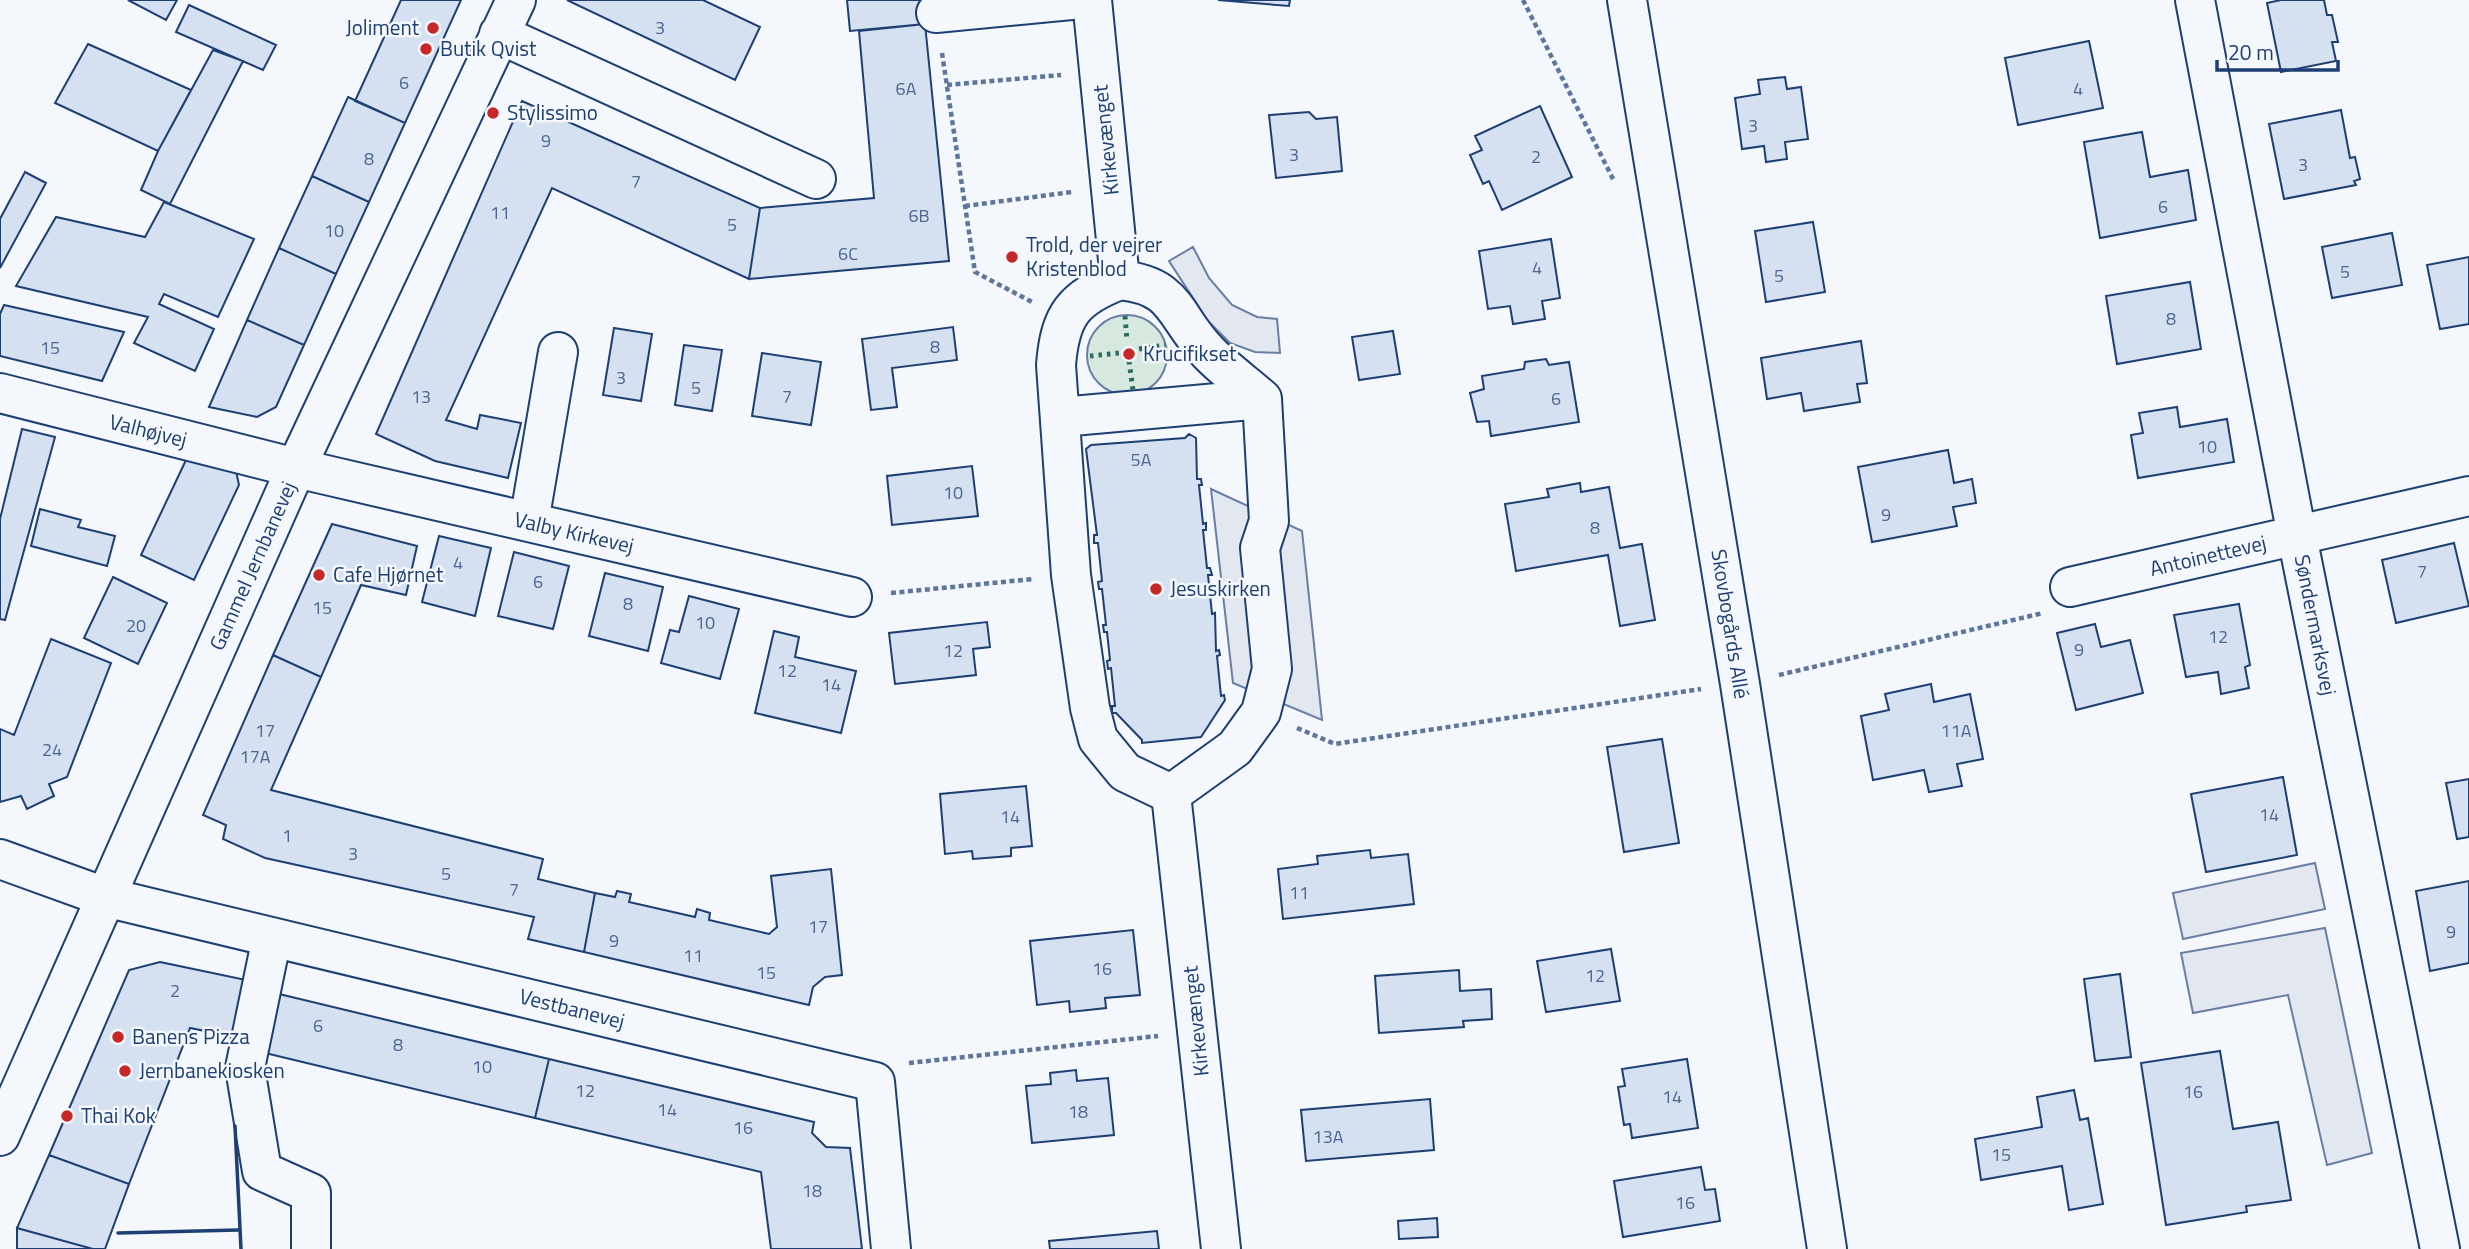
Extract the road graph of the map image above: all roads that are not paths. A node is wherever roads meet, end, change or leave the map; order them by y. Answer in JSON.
{"nodes":[{"id":1,"x":516,"y":0,"type":"edge"},
{"id":2,"x":1070,"y":0,"type":"edge"},
{"id":3,"x":1092,"y":0,"type":"edge"},
{"id":4,"x":1628,"y":0,"type":"edge"},
{"id":5,"x":2195,"y":0,"type":"edge"},
{"id":6,"x":936,"y":13,"type":"road end"},
{"id":7,"x":499,"y":34,"type":"junction"},
{"id":8,"x":816,"y":179,"type":"dead end"},
{"id":9,"x":1120,"y":280,"type":"junction"},
{"id":10,"x":558,"y":352,"type":"dead end"},
{"id":11,"x":0,"y":393,"type":"edge"},
{"id":12,"x":1262,"y":398,"type":"junction"},
{"id":13,"x":1061,"y":417,"type":"junction"},
{"id":14,"x":296,"y":468,"type":"junction"},
{"id":15,"x":2469,"y":496,"type":"edge"},
{"id":16,"x":529,"y":522,"type":"junction"},
{"id":17,"x":2297,"y":536,"type":"junction"},
{"id":18,"x":2070,"y":587,"type":"road end"},
{"id":19,"x":852,"y":597,"type":"road end"},
{"id":20,"x":1171,"y":794,"type":"junction"},
{"id":21,"x":0,"y":859,"type":"edge"},
{"id":22,"x":105,"y":897,"type":"junction"},
{"id":23,"x":272,"y":937,"type":"junction"},
{"id":24,"x":0,"y":1136,"type":"edge"},
{"id":25,"x":311,"y":1249,"type":"edge"},
{"id":26,"x":891,"y":1249,"type":"edge"},
{"id":27,"x":1221,"y":1249,"type":"edge"},
{"id":28,"x":1827,"y":1249,"type":"edge"},
{"id":29,"x":2440,"y":1249,"type":"edge"}],
"edges":[{"from":1,"to":7,"type":"street","name":"Gammel Jernbanevej"},
{"from":2,"to":6,"type":"street"},
{"from":3,"to":9,"type":"street","name":"Kirkevænget"},
{"from":4,"to":28,"type":"street","name":"Skovbogårds Allé"},
{"from":5,"to":17,"type":"street","name":"Søndermarksvej"},
{"from":7,"to":8,"type":"street"},
{"from":7,"to":14,"type":"street","name":"Gammel Jernbanevej"},
{"from":9,"to":12,"type":"street"},
{"from":9,"to":13,"type":"street"},
{"from":10,"to":16,"type":"street"},
{"from":11,"to":14,"type":"street","name":"Valhøjvej"},
{"from":12,"to":13,"type":"street"},
{"from":12,"to":20,"type":"street"},
{"from":13,"to":20,"type":"street"},
{"from":14,"to":16,"type":"street","name":"Valby Kirkevej"},
{"from":14,"to":22,"type":"street","name":"Gammel Jernbanevej"},
{"from":15,"to":17,"type":"street","name":"Antoinettevej"},
{"from":16,"to":19,"type":"street","name":"Valby Kirkevej"},
{"from":17,"to":18,"type":"street","name":"Antoinettevej"},
{"from":17,"to":29,"type":"street","name":"Søndermarksvej"},
{"from":20,"to":27,"type":"street","name":"Kirkevænget"},
{"from":21,"to":22,"type":"street","name":"Vestbanevej"},
{"from":22,"to":23,"type":"street","name":"Vestbanevej"},
{"from":22,"to":24,"type":"street","name":"Gammel Jernbanevej"},
{"from":23,"to":25,"type":"street"},
{"from":23,"to":26,"type":"street","name":"Vestbanevej"}]}
